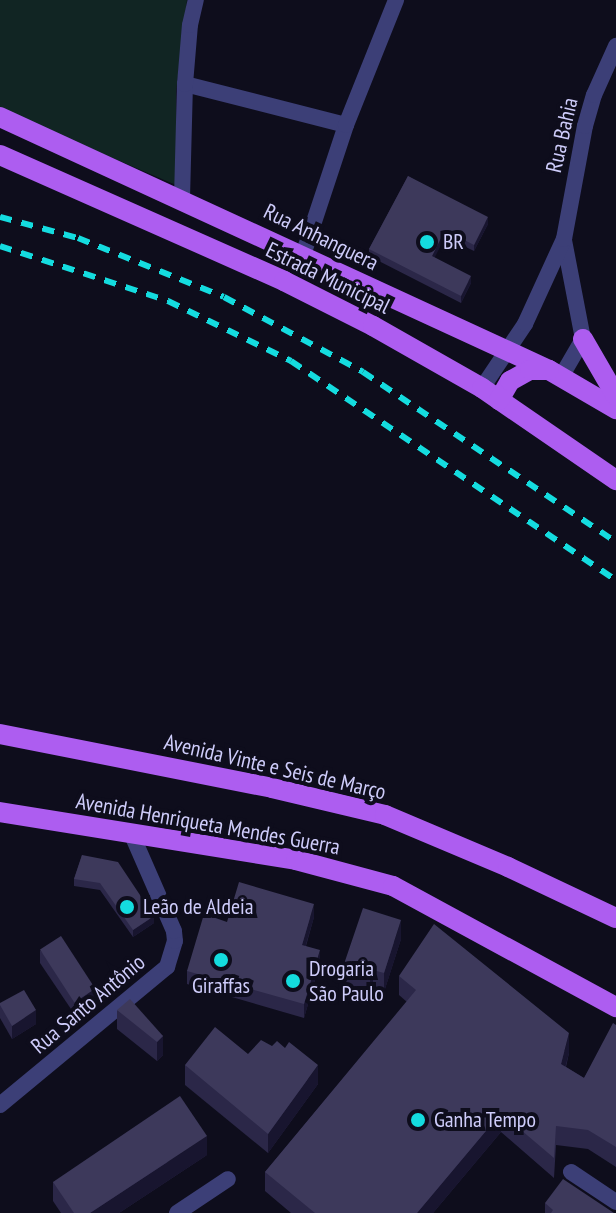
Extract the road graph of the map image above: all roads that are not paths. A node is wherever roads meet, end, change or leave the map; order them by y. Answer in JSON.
{"nodes":[{"id":1,"x":196,"y":0,"type":"edge"},
{"id":2,"x":396,"y":0,"type":"edge"},
{"id":3,"x":616,"y":46,"type":"edge"},
{"id":4,"x":185,"y":84,"type":"junction"},
{"id":5,"x":0,"y":117,"type":"edge"},
{"id":6,"x":346,"y":125,"type":"junction"},
{"id":7,"x":0,"y":155,"type":"edge"},
{"id":8,"x":182,"y":198,"type":"junction"},
{"id":9,"x":564,"y":239,"type":"junction"},
{"id":10,"x":303,"y":255,"type":"junction"},
{"id":11,"x":583,"y":339,"type":"junction"},
{"id":12,"x":504,"y":351,"type":"junction"},
{"id":13,"x":608,"y":371,"type":"edge"},
{"id":14,"x":555,"y":373,"type":"junction"},
{"id":15,"x":490,"y":394,"type":"junction"},
{"id":16,"x":616,"y":396,"type":"edge"},
{"id":17,"x":616,"y":409,"type":"edge"},
{"id":18,"x":586,"y":459,"type":"junction"},
{"id":19,"x":616,"y":469,"type":"edge"},
{"id":20,"x":616,"y":480,"type":"edge"},
{"id":21,"x":0,"y":734,"type":"edge"},
{"id":22,"x":0,"y":812,"type":"edge"},
{"id":23,"x":132,"y":835,"type":"junction"},
{"id":24,"x":616,"y":918,"type":"edge"},
{"id":25,"x":616,"y":1007,"type":"edge"},
{"id":26,"x":0,"y":1105,"type":"edge"},
{"id":27,"x":571,"y":1172,"type":"dead end"},
{"id":28,"x":228,"y":1179,"type":"dead end"},
{"id":29,"x":616,"y":1202,"type":"edge"},
{"id":30,"x":177,"y":1213,"type":"edge"}],
"edges":[{"from":1,"to":4,"type":"street"},
{"from":2,"to":6,"type":"street"},
{"from":3,"to":9,"type":"street","name":"Rua Bahia"},
{"from":4,"to":6,"type":"street"},
{"from":4,"to":8,"type":"street"},
{"from":5,"to":8,"type":"main road","name":"Rua Anhanguera"},
{"from":6,"to":10,"type":"street"},
{"from":7,"to":15,"type":"main road","name":"Estrada Municipal"},
{"from":8,"to":10,"type":"main road","name":"Rua Anhanguera"},
{"from":9,"to":11,"type":"street"},
{"from":9,"to":12,"type":"street"},
{"from":10,"to":12,"type":"main road","name":"Rua Anhanguera"},
{"from":11,"to":13,"type":"main road"},
{"from":11,"to":14,"type":"street"},
{"from":12,"to":14,"type":"main road","name":"Rua Anhanguera"},
{"from":12,"to":15,"type":"street"},
{"from":13,"to":16,"type":"main road"},
{"from":14,"to":15,"type":"main road"},
{"from":14,"to":17,"type":"main road","name":"Rua Anhanguera"},
{"from":15,"to":18,"type":"main road","name":"Estrada Municipal"},
{"from":18,"to":19,"type":"main road"},
{"from":18,"to":20,"type":"main road","name":"Estrada Municipal"},
{"from":21,"to":24,"type":"main road","name":"Avenida Vinte e Seis de Março"},
{"from":22,"to":23,"type":"main road","name":"Avenida Henriqueta Mendes Guerra"},
{"from":23,"to":25,"type":"main road","name":"Avenida Henriqueta Mendes Guerra"},
{"from":23,"to":26,"type":"street","name":"Rua Santo Antônio"},
{"from":27,"to":29,"type":"street"},
{"from":28,"to":30,"type":"street"}]}
